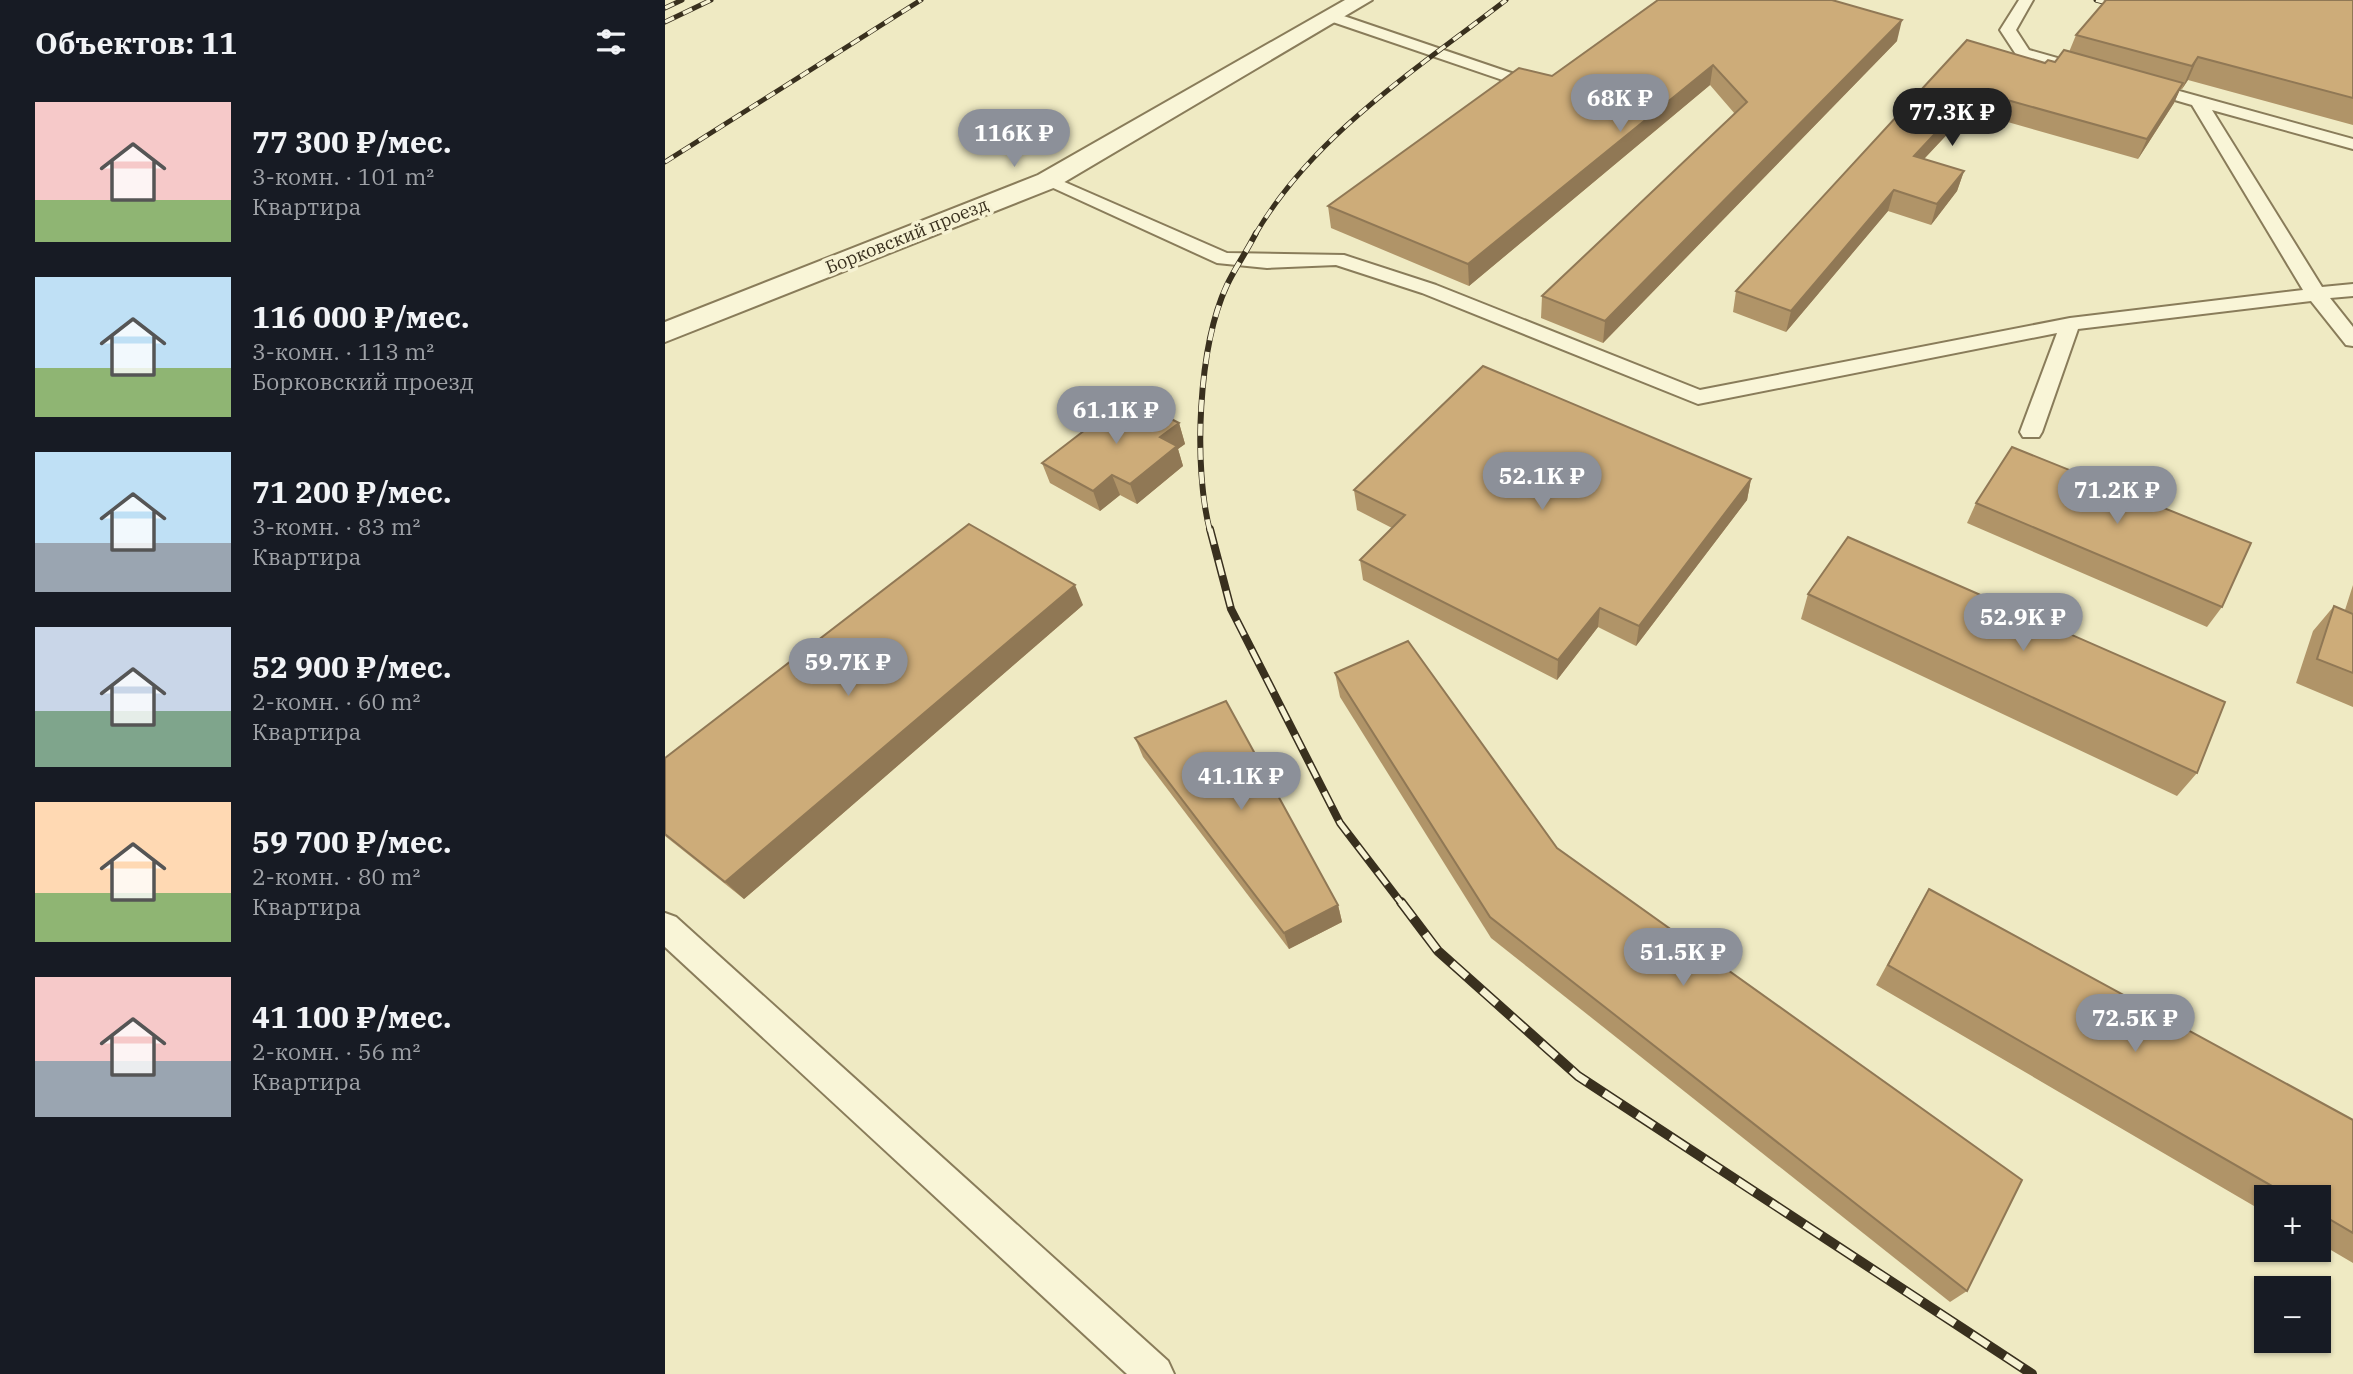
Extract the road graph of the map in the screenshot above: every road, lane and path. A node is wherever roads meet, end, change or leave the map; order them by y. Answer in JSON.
{"nodes":[{"id":1,"x":1361,"y":0,"type":"edge"},
{"id":2,"x":2026,"y":0,"type":"edge"},
{"id":3,"x":1332,"y":18,"type":"junction"},
{"id":4,"x":2098,"y":74,"type":"edge"},
{"id":5,"x":2124,"y":81,"type":"edge"},
{"id":6,"x":1535,"y":86,"type":"edge"},
{"id":7,"x":2199,"y":102,"type":"junction"},
{"id":8,"x":2353,"y":144,"type":"edge"},
{"id":9,"x":1047,"y":181,"type":"junction"},
{"id":10,"x":2353,"y":290,"type":"edge"},
{"id":11,"x":2316,"y":294,"type":"junction"},
{"id":12,"x":2070,"y":324,"type":"junction"},
{"id":13,"x":665,"y":333,"type":"edge"},
{"id":14,"x":2353,"y":340,"type":"edge"},
{"id":15,"x":2031,"y":432,"type":"dead end"},
{"id":16,"x":665,"y":927,"type":"edge"},
{"id":17,"x":1155,"y":1374,"type":"edge"}],
"edges":[{"from":1,"to":3,"type":"street","name":"Борковский проезд"},
{"from":2,"to":4,"type":"lane"},
{"from":3,"to":6,"type":"lane"},
{"from":3,"to":9,"type":"street","name":"Борковский проезд"},
{"from":5,"to":7,"type":"lane"},
{"from":7,"to":8,"type":"lane"},
{"from":7,"to":11,"type":"lane"},
{"from":9,"to":12,"type":"lane"},
{"from":9,"to":13,"type":"street","name":"Борковский проезд"},
{"from":10,"to":11,"type":"lane"},
{"from":11,"to":12,"type":"lane"},
{"from":11,"to":14,"type":"lane"},
{"from":12,"to":15,"type":"lane"},
{"from":16,"to":17,"type":"lane"}]}
